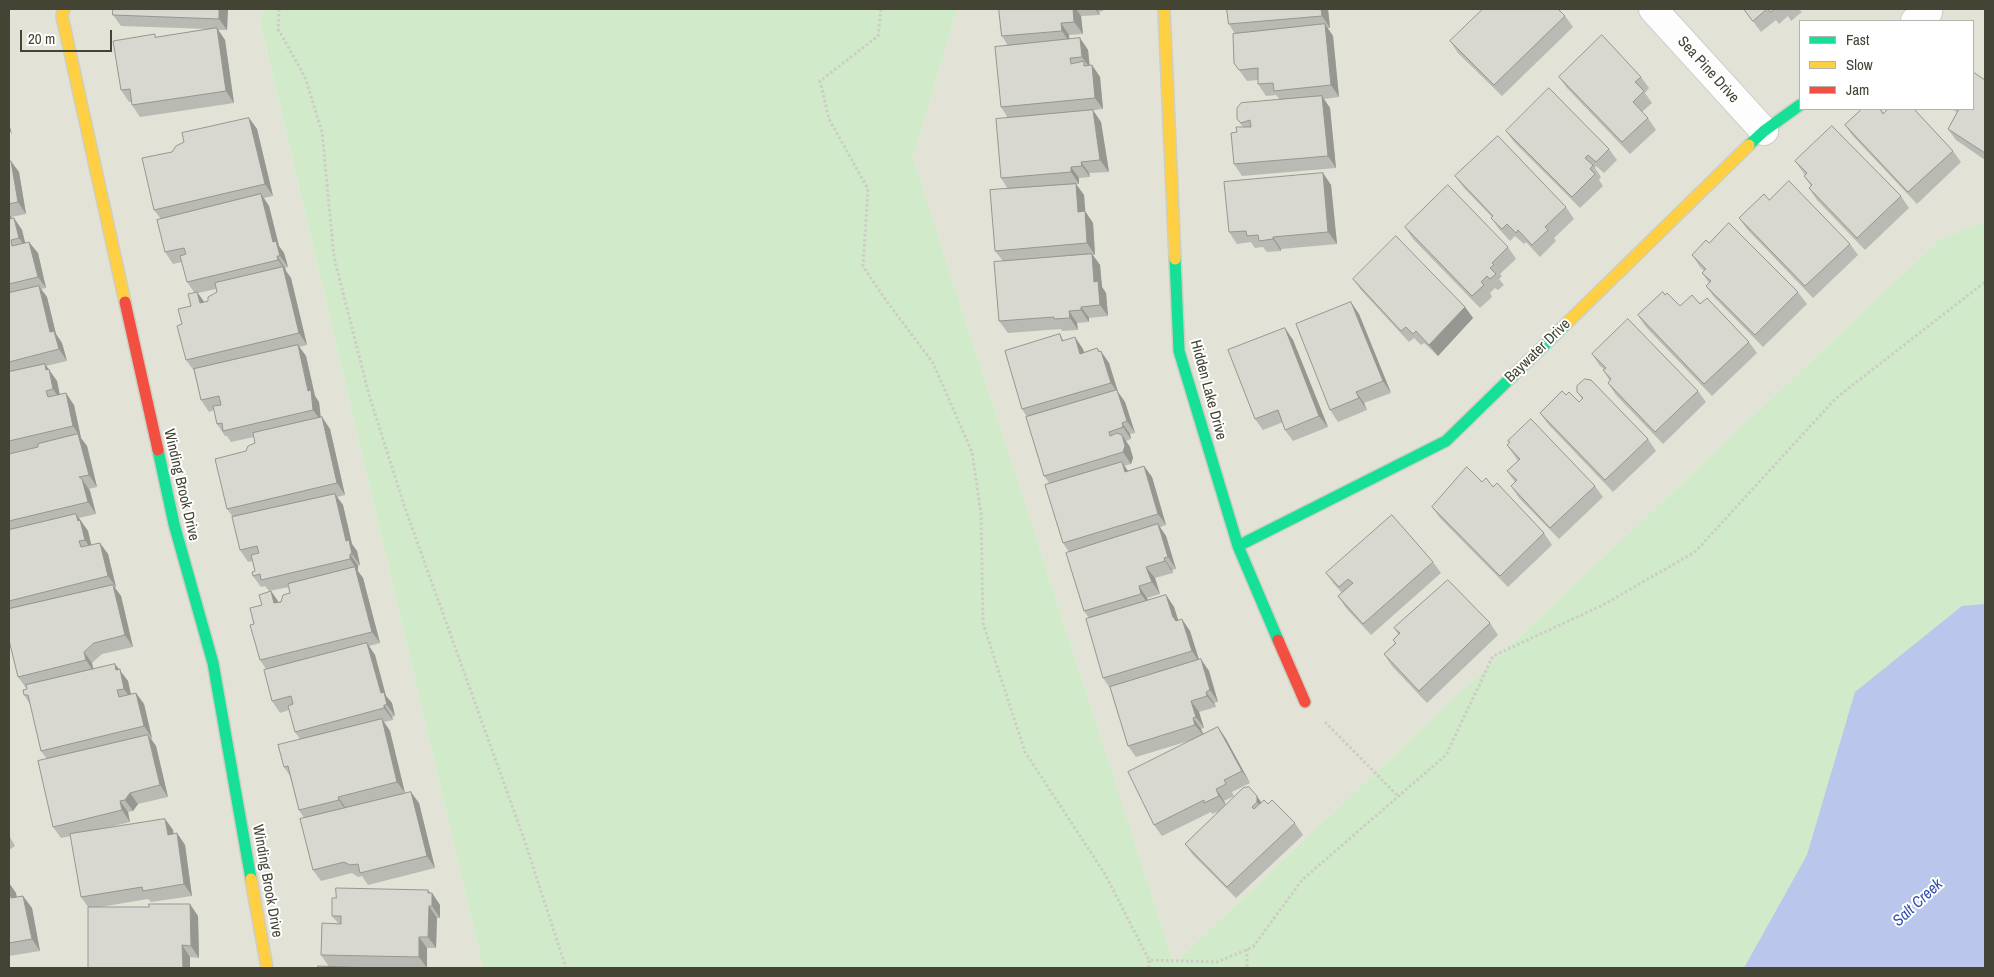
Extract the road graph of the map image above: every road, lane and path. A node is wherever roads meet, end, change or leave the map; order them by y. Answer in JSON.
{"nodes":[{"id":1,"x":64,"y":9,"type":"edge"},
{"id":2,"x":278,"y":9,"type":"edge"},
{"id":3,"x":881,"y":9,"type":"edge"},
{"id":4,"x":1164,"y":9,"type":"edge"},
{"id":5,"x":1653,"y":9,"type":"edge"},
{"id":6,"x":1799,"y":106,"type":"edge"},
{"id":7,"x":1764,"y":131,"type":"junction"},
{"id":8,"x":1985,"y":282,"type":"edge"},
{"id":9,"x":1238,"y":546,"type":"junction"},
{"id":10,"x":1304,"y":702,"type":"joint"},
{"id":11,"x":1398,"y":796,"type":"junction"},
{"id":12,"x":1247,"y":949,"type":"junction"},
{"id":13,"x":1149,"y":960,"type":"junction"},
{"id":14,"x":267,"y":968,"type":"edge"},
{"id":15,"x":566,"y":968,"type":"edge"},
{"id":16,"x":1149,"y":968,"type":"edge"},
{"id":17,"x":1247,"y":968,"type":"edge"}],
"edges":[{"from":1,"to":14,"type":"street","name":"Winding Brook Drive"},
{"from":2,"to":15,"type":"path"},
{"from":3,"to":13,"type":"path"},
{"from":4,"to":9,"type":"street","name":"Hidden Lake Drive"},
{"from":5,"to":7,"type":"street","name":"Sea Pine Drive"},
{"from":6,"to":7,"type":"street","name":"Baywater Drive"},
{"from":7,"to":9,"type":"street","name":"Baywater Drive"},
{"from":8,"to":11,"type":"path"},
{"from":9,"to":10,"type":"street","name":"Hidden Lake Drive"},
{"from":10,"to":11,"type":"path"},
{"from":11,"to":12,"type":"path"},
{"from":12,"to":13,"type":"path"},
{"from":12,"to":17,"type":"path"},
{"from":13,"to":16,"type":"path"}]}
